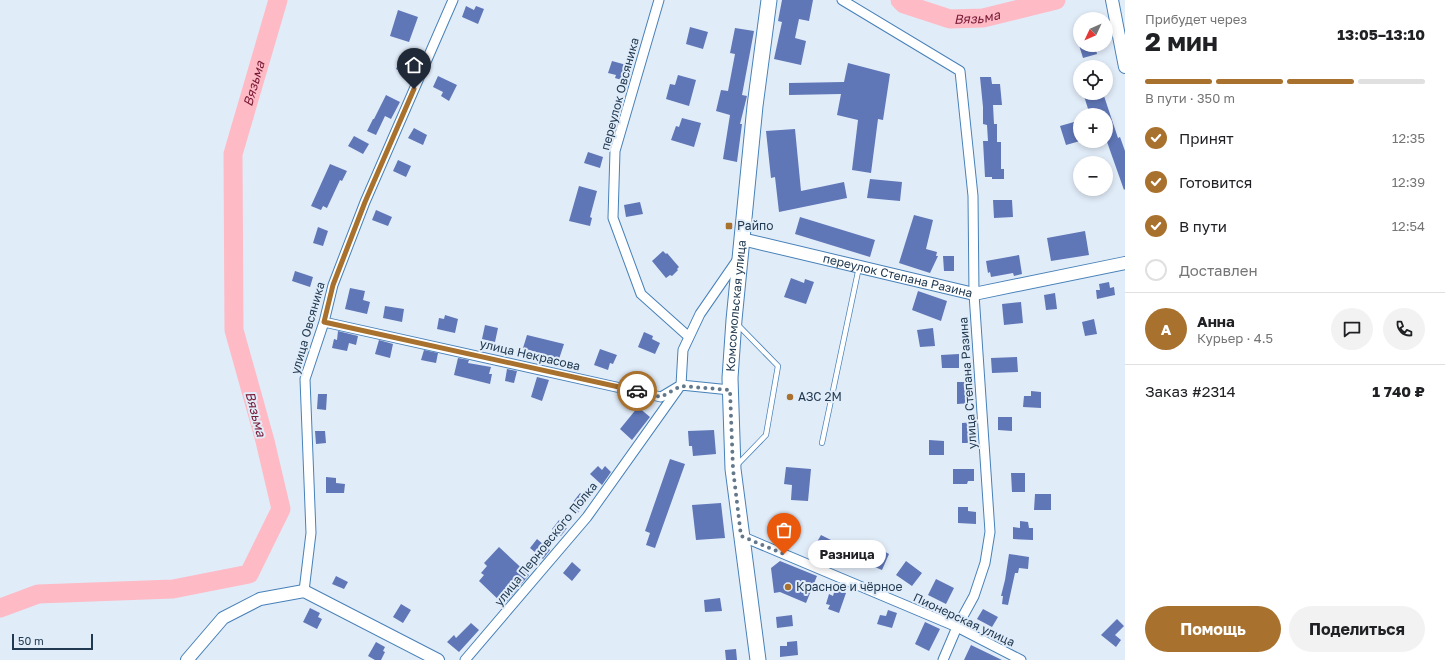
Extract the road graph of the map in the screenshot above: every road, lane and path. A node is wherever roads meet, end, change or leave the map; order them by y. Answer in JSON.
{"nodes":[{"id":1,"x":454,"y":0,"type":"edge"},
{"id":2,"x":659,"y":0,"type":"edge"},
{"id":3,"x":769,"y":0,"type":"edge"},
{"id":4,"x":842,"y":0,"type":"edge"},
{"id":5,"x":1113,"y":1,"type":"edge"},
{"id":6,"x":1120,"y":16,"type":"edge"},
{"id":7,"x":1125,"y":67,"type":"edge"},
{"id":8,"x":742,"y":239,"type":"junction"},
{"id":9,"x":741,"y":254,"type":"junction"},
{"id":10,"x":1125,"y":263,"type":"edge"},
{"id":11,"x":859,"y":267,"type":"junction"},
{"id":12,"x":974,"y":294,"type":"junction"},
{"id":13,"x":734,"y":320,"type":"junction"},
{"id":14,"x":324,"y":322,"type":"junction"},
{"id":15,"x":689,"y":337,"type":"junction"},
{"id":16,"x":681,"y":386,"type":"junction"},
{"id":17,"x":730,"y":390,"type":"junction"},
{"id":18,"x":822,"y":443,"type":"dead end"},
{"id":19,"x":733,"y":469,"type":"junction"},
{"id":20,"x":741,"y":536,"type":"junction"},
{"id":21,"x":304,"y":591,"type":"junction"},
{"id":22,"x":957,"y":627,"type":"junction"},
{"id":23,"x":187,"y":660,"type":"edge"},
{"id":24,"x":438,"y":660,"type":"edge"},
{"id":25,"x":465,"y":660,"type":"edge"},
{"id":26,"x":758,"y":660,"type":"edge"},
{"id":27,"x":942,"y":660,"type":"edge"},
{"id":28,"x":1021,"y":660,"type":"edge"}],
"edges":[{"from":1,"to":14,"type":"street","name":"улица Овсяника"},
{"from":2,"to":15,"type":"street","name":"переулок Овсяника"},
{"from":3,"to":8,"type":"main road","name":"Комсомольская улица"},
{"from":4,"to":12,"type":"street","name":"улица Степана Разина"},
{"from":5,"to":6,"type":"street"},
{"from":6,"to":7,"type":"street"},
{"from":8,"to":9,"type":"main road","name":"Комсомольская улица"},
{"from":8,"to":11,"type":"street","name":"переулок Степана Разина"},
{"from":9,"to":13,"type":"main road","name":"Комсомольская улица"},
{"from":9,"to":15,"type":"street"},
{"from":10,"to":12,"type":"street","name":"переулок Степана Разина"},
{"from":11,"to":12,"type":"street","name":"переулок Степана Разина"},
{"from":11,"to":18,"type":"lane"},
{"from":12,"to":22,"type":"street","name":"улица Степана Разина"},
{"from":13,"to":17,"type":"main road","name":"Комсомольская улица"},
{"from":13,"to":19,"type":"lane"},
{"from":14,"to":16,"type":"street","name":"улица Некрасова"},
{"from":14,"to":21,"type":"street","name":"улица Овсяника"},
{"from":15,"to":16,"type":"street"},
{"from":16,"to":17,"type":"street"},
{"from":16,"to":25,"type":"street","name":"улица Перновского Полка"},
{"from":17,"to":19,"type":"main road","name":"Комсомольская улица"},
{"from":19,"to":20,"type":"main road","name":"Комсомольская улица"},
{"from":20,"to":22,"type":"street","name":"Пионерская улица"},
{"from":20,"to":26,"type":"main road","name":"Комсомольская улица"},
{"from":21,"to":23,"type":"street"},
{"from":21,"to":24,"type":"street"},
{"from":22,"to":27,"type":"street","name":"улица Степана Разина"},
{"from":22,"to":28,"type":"street","name":"Пионерская улица"}]}
